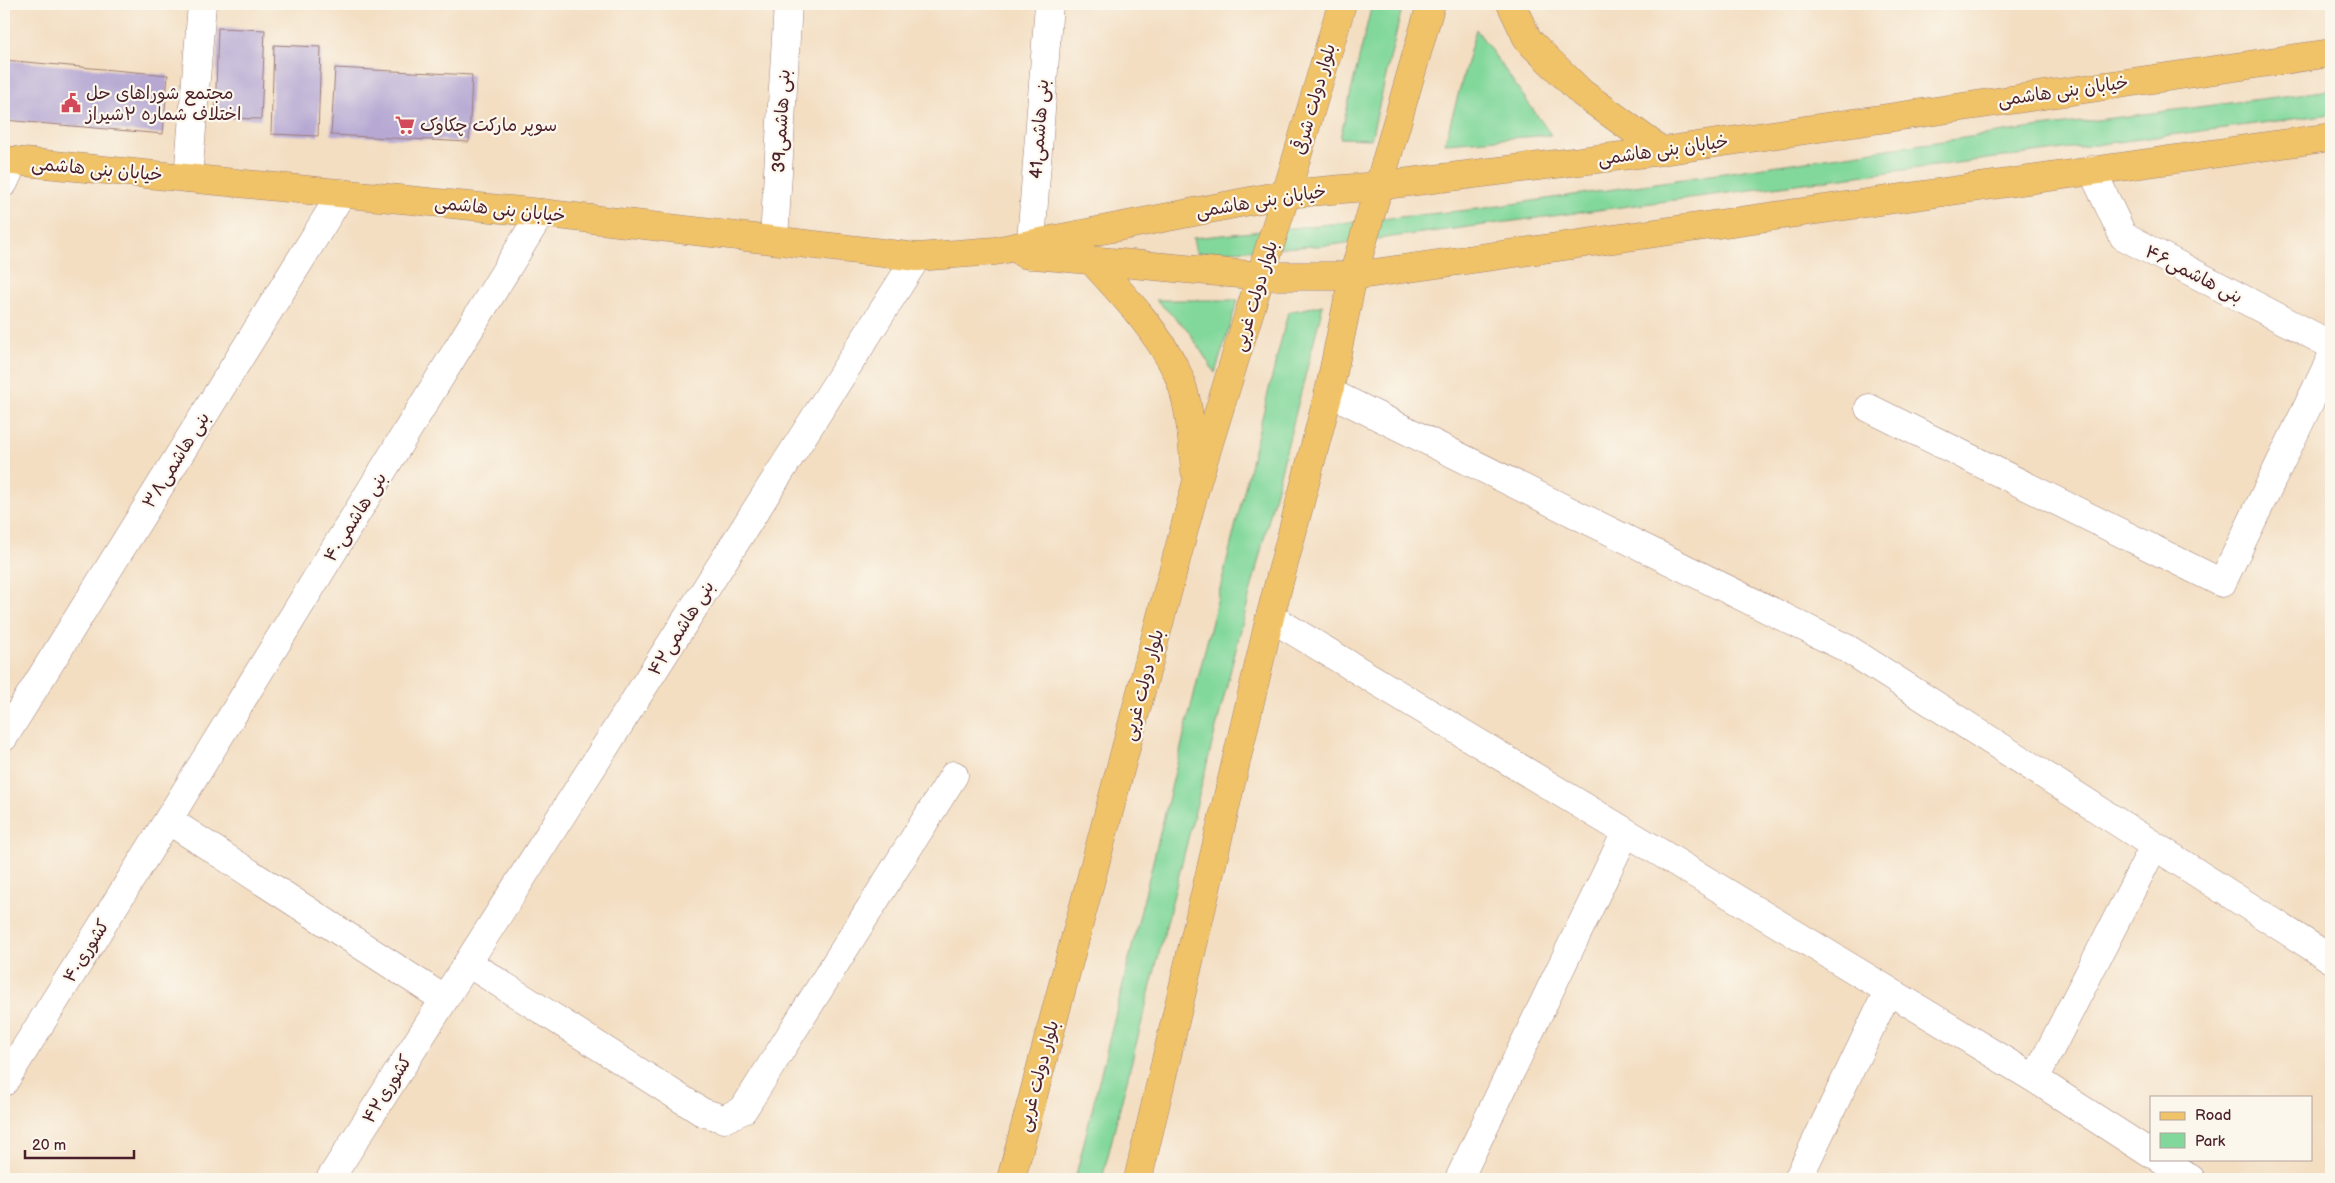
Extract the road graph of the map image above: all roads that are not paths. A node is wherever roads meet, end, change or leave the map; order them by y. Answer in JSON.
{"nodes":[{"id":1,"x":202,"y":4,"type":"edge"},
{"id":2,"x":788,"y":4,"type":"edge"},
{"id":3,"x":1049,"y":4,"type":"edge"},
{"id":4,"x":1342,"y":4,"type":"edge"},
{"id":5,"x":1431,"y":4,"type":"edge"},
{"id":6,"x":1511,"y":4,"type":"edge"},
{"id":7,"x":2331,"y":53,"type":"edge"},
{"id":8,"x":2331,"y":137,"type":"edge"},
{"id":9,"x":1662,"y":151,"type":"junction"},
{"id":10,"x":7,"y":168,"type":"edge"},
{"id":11,"x":2092,"y":170,"type":"junction"},
{"id":12,"x":188,"y":178,"type":"junction"},
{"id":13,"x":1377,"y":186,"type":"junction"},
{"id":14,"x":342,"y":193,"type":"junction"},
{"id":15,"x":1286,"y":194,"type":"junction"},
{"id":16,"x":541,"y":213,"type":"junction"},
{"id":17,"x":774,"y":238,"type":"junction"},
{"id":18,"x":1030,"y":249,"type":"junction"},
{"id":19,"x":917,"y":257,"type":"junction"},
{"id":20,"x":1092,"y":261,"type":"junction"},
{"id":21,"x":1261,"y":276,"type":"junction"},
{"id":22,"x":1353,"y":276,"type":"junction"},
{"id":23,"x":2331,"y":345,"type":"edge"},
{"id":24,"x":2331,"y":358,"type":"edge"},
{"id":25,"x":1329,"y":392,"type":"junction"},
{"id":26,"x":1869,"y":408,"type":"dead end"},
{"id":27,"x":1196,"y":485,"type":"junction"},
{"id":28,"x":1270,"y":617,"type":"junction"},
{"id":29,"x":7,"y":732,"type":"edge"},
{"id":30,"x":954,"y":776,"type":"dead end"},
{"id":31,"x":168,"y":820,"type":"junction"},
{"id":32,"x":1626,"y":832,"type":"junction"},
{"id":33,"x":2154,"y":846,"type":"junction"},
{"id":34,"x":2331,"y":960,"type":"edge"},
{"id":35,"x":468,"y":962,"type":"junction"},
{"id":36,"x":1888,"y":990,"type":"junction"},
{"id":37,"x":444,"y":999,"type":"junction"},
{"id":38,"x":2035,"y":1079,"type":"junction"},
{"id":39,"x":4,"y":1082,"type":"edge"},
{"id":40,"x":2150,"y":1158,"type":"edge"},
{"id":41,"x":2159,"y":1164,"type":"edge"},
{"id":42,"x":330,"y":1179,"type":"edge"},
{"id":43,"x":1011,"y":1179,"type":"edge"},
{"id":44,"x":1138,"y":1179,"type":"edge"},
{"id":45,"x":1459,"y":1179,"type":"edge"},
{"id":46,"x":1798,"y":1179,"type":"edge"},
{"id":47,"x":2191,"y":1179,"type":"edge"}],
"edges":[{"from":1,"to":12,"type":"street"},
{"from":2,"to":17,"type":"street","name":"بنی هاشمی39"},
{"from":3,"to":18,"type":"street","name":"بنی هاشمی41"},
{"from":4,"to":15,"type":"main road","name":"بلوار دولت شرقی"},
{"from":5,"to":13,"type":"main road"},
{"from":6,"to":9,"type":"main road"},
{"from":7,"to":9,"type":"main road","name":"خیابان بنی هاشمی"},
{"from":8,"to":11,"type":"main road","name":"خیابان بنی هاشمی"},
{"from":9,"to":13,"type":"main road","name":"خیابان بنی هاشمی"},
{"from":10,"to":12,"type":"main road","name":"خیابان بنی هاشمی"},
{"from":11,"to":22,"type":"main road","name":"خیابان بنی هاشمی"},
{"from":11,"to":23,"type":"street","name":"بنی هاشمی۴۶"},
{"from":12,"to":14,"type":"main road","name":"خیابان بنی هاشمی"},
{"from":13,"to":15,"type":"main road","name":"خیابان بنی هاشمی"},
{"from":13,"to":22,"type":"main road"},
{"from":14,"to":16,"type":"main road","name":"خیابان بنی هاشمی"},
{"from":14,"to":29,"type":"street","name":"بنی هاشمی۳۸"},
{"from":15,"to":18,"type":"main road","name":"خیابان بنی هاشمی"},
{"from":15,"to":21,"type":"main road","name":"بلوار دولت غربی"},
{"from":16,"to":17,"type":"main road","name":"خیابان بنی هاشمی"},
{"from":16,"to":31,"type":"street","name":"بنی هاشمی۴۰"},
{"from":17,"to":19,"type":"main road","name":"خیابان بنی هاشمی"},
{"from":18,"to":19,"type":"main road","name":"خیابان بنی هاشمی"},
{"from":18,"to":20,"type":"main road","name":"خیابان بنی هاشمی"},
{"from":19,"to":35,"type":"street","name":"بنی هاشمی۴۲"},
{"from":20,"to":21,"type":"main road","name":"خیابان بنی هاشمی"},
{"from":20,"to":27,"type":"main road"},
{"from":21,"to":22,"type":"main road","name":"خیابان بنی هاشمی"},
{"from":21,"to":27,"type":"main road","name":"بلوار دولت غربی"},
{"from":22,"to":25,"type":"main road"},
{"from":24,"to":26,"type":"street"},
{"from":25,"to":28,"type":"main road"},
{"from":25,"to":33,"type":"street"},
{"from":27,"to":43,"type":"main road","name":"بلوار دولت غربی"},
{"from":28,"to":32,"type":"street"},
{"from":28,"to":44,"type":"main road"},
{"from":30,"to":35,"type":"street"},
{"from":31,"to":37,"type":"street"},
{"from":31,"to":39,"type":"street","name":"کشوری۴۰"},
{"from":32,"to":36,"type":"street"},
{"from":32,"to":45,"type":"street"},
{"from":33,"to":34,"type":"street"},
{"from":33,"to":38,"type":"street"},
{"from":35,"to":37,"type":"street","name":"بنی هاشمی۴۲"},
{"from":36,"to":38,"type":"street"},
{"from":36,"to":46,"type":"street"},
{"from":37,"to":42,"type":"street","name":"کشوری۴۲"},
{"from":38,"to":40,"type":"street"},
{"from":41,"to":47,"type":"street"}]}
